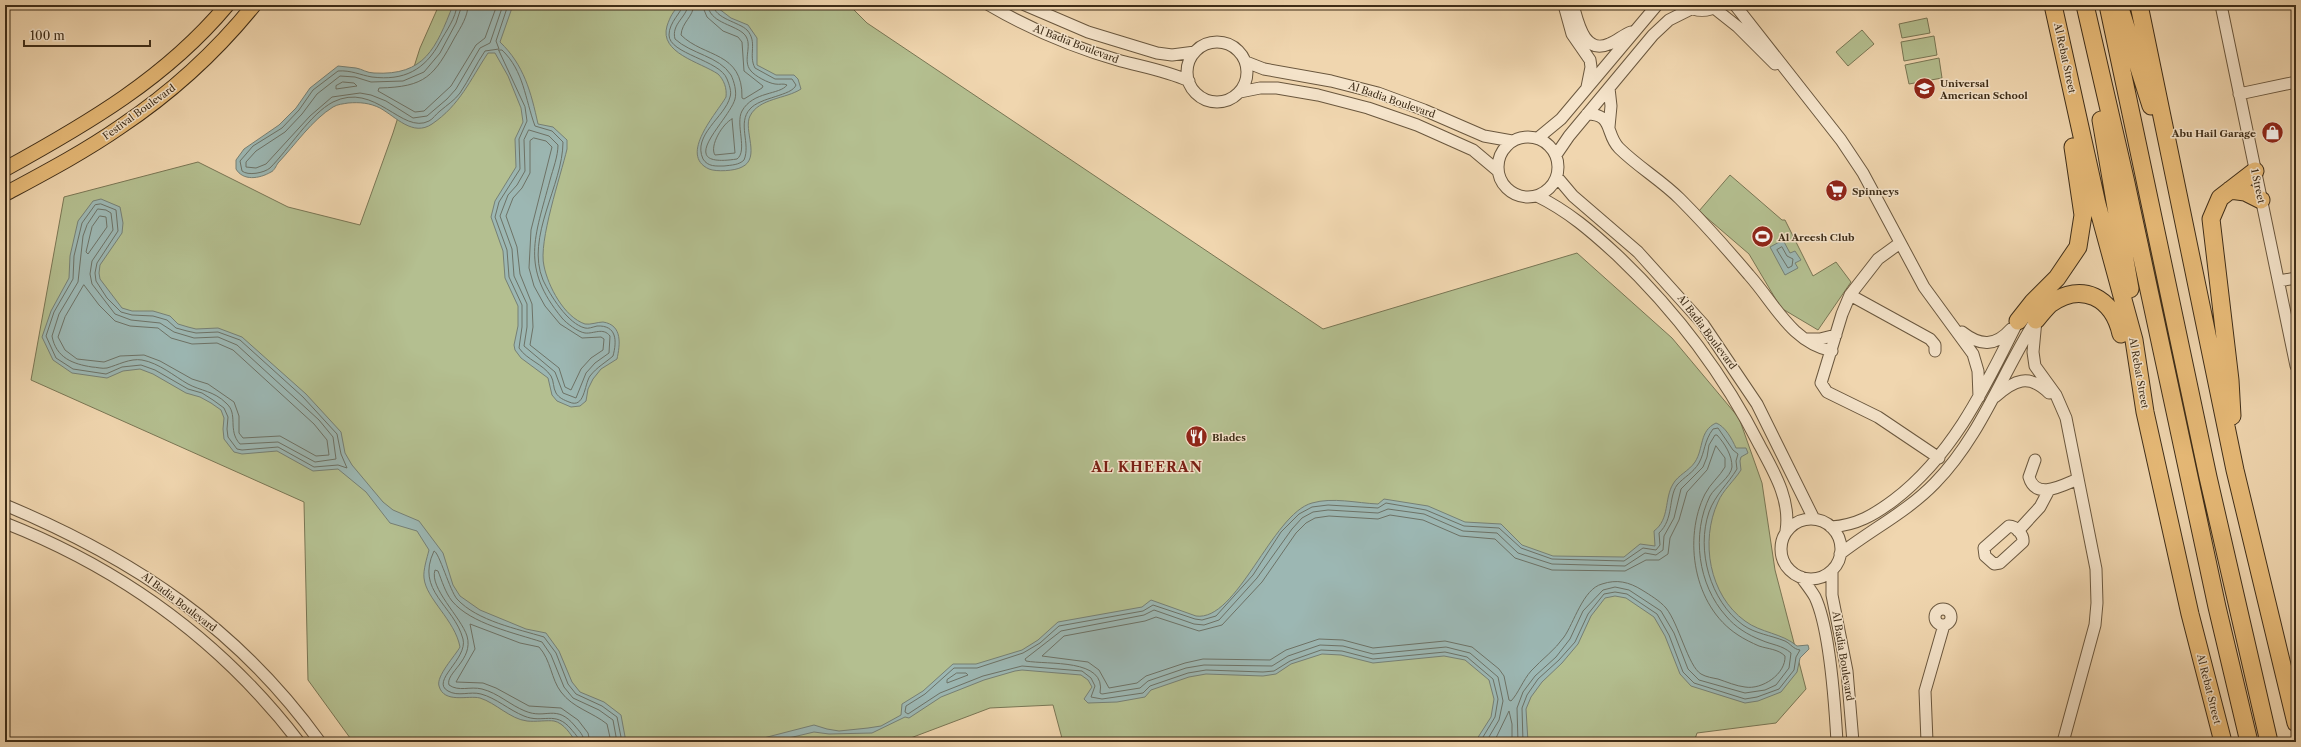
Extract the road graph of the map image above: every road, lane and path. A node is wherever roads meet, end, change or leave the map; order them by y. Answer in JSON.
{"nodes":[{"id":1,"x":227,"y":5,"type":"edge"},
{"id":2,"x":254,"y":5,"type":"edge"},
{"id":3,"x":988,"y":5,"type":"edge"},
{"id":4,"x":1025,"y":5,"type":"edge"},
{"id":5,"x":1564,"y":5,"type":"edge"},
{"id":6,"x":1573,"y":5,"type":"edge"},
{"id":7,"x":1657,"y":5,"type":"edge"},
{"id":8,"x":1735,"y":5,"type":"edge"},
{"id":9,"x":2084,"y":5,"type":"edge"},
{"id":10,"x":2108,"y":5,"type":"edge"},
{"id":11,"x":2119,"y":5,"type":"edge"},
{"id":12,"x":2139,"y":5,"type":"edge"},
{"id":13,"x":2221,"y":5,"type":"edge"},
{"id":14,"x":1688,"y":7,"type":"edge"},
{"id":15,"x":1716,"y":7,"type":"edge"},
{"id":16,"x":2054,"y":10,"type":"edge"},
{"id":17,"x":1636,"y":31,"type":"junction"},
{"id":18,"x":1195,"y":52,"type":"junction"},
{"id":19,"x":1246,"y":62,"type":"junction"},
{"id":20,"x":1781,"y":66,"type":"junction"},
{"id":21,"x":1189,"y":82,"type":"junction"},
{"id":22,"x":2296,"y":82,"type":"edge"},
{"id":23,"x":1609,"y":88,"type":"junction"},
{"id":24,"x":1587,"y":89,"type":"junction"},
{"id":25,"x":1240,"y":92,"type":"junction"},
{"id":26,"x":2239,"y":94,"type":"junction"},
{"id":27,"x":1587,"y":114,"type":"junction"},
{"id":28,"x":1609,"y":128,"type":"junction"},
{"id":29,"x":1538,"y":138,"type":"junction"},
{"id":30,"x":1512,"y":141,"type":"junction"},
{"id":31,"x":1556,"y":155,"type":"junction"},
{"id":32,"x":5,"y":169,"type":"edge"},
{"id":33,"x":1498,"y":172,"type":"junction"},
{"id":34,"x":2255,"y":172,"type":"junction"},
{"id":35,"x":2173,"y":175,"type":"junction"},
{"id":36,"x":1556,"y":177,"type":"junction"},
{"id":37,"x":2230,"y":190,"type":"junction"},
{"id":38,"x":5,"y":194,"type":"edge"},
{"id":39,"x":1537,"y":196,"type":"junction"},
{"id":40,"x":2262,"y":200,"type":"junction"},
{"id":41,"x":1902,"y":246,"type":"junction"},
{"id":42,"x":2296,"y":278,"type":"edge"},
{"id":43,"x":2278,"y":281,"type":"junction"},
{"id":44,"x":1850,"y":295,"type":"junction"},
{"id":45,"x":2036,"y":320,"type":"junction"},
{"id":46,"x":2018,"y":321,"type":"junction"},
{"id":47,"x":1952,"y":324,"type":"junction"},
{"id":48,"x":1836,"y":335,"type":"junction"},
{"id":49,"x":1805,"y":339,"type":"junction"},
{"id":50,"x":2134,"y":340,"type":"junction"},
{"id":51,"x":1832,"y":351,"type":"junction"},
{"id":52,"x":1935,"y":351,"type":"dead end"},
{"id":53,"x":2296,"y":366,"type":"edge"},
{"id":54,"x":1979,"y":397,"type":"junction"},
{"id":55,"x":1989,"y":402,"type":"junction"},
{"id":56,"x":2060,"y":403,"type":"junction"},
{"id":57,"x":2145,"y":412,"type":"junction"},
{"id":58,"x":1939,"y":458,"type":"junction"},
{"id":59,"x":2035,"y":460,"type":"dead end"},
{"id":60,"x":2235,"y":470,"type":"junction"},
{"id":61,"x":2078,"y":479,"type":"junction"},
{"id":62,"x":2049,"y":490,"type":"junction"},
{"id":63,"x":5,"y":504,"type":"edge"},
{"id":64,"x":1814,"y":519,"type":"junction"},
{"id":65,"x":5,"y":523,"type":"edge"},
{"id":66,"x":1831,"y":527,"type":"junction"},
{"id":67,"x":1786,"y":530,"type":"junction"},
{"id":68,"x":2018,"y":531,"type":"dead end"},
{"id":69,"x":1840,"y":554,"type":"junction"},
{"id":70,"x":1832,"y":570,"type":"junction"},
{"id":71,"x":1801,"y":577,"type":"junction"},
{"id":72,"x":1944,"y":625,"type":"dead end"},
{"id":73,"x":2296,"y":723,"type":"edge"},
{"id":74,"x":2063,"y":740,"type":"edge"},
{"id":75,"x":299,"y":742,"type":"edge"},
{"id":76,"x":320,"y":742,"type":"edge"},
{"id":77,"x":1837,"y":742,"type":"edge"},
{"id":78,"x":1853,"y":742,"type":"edge"},
{"id":79,"x":1927,"y":742,"type":"edge"},
{"id":80,"x":2223,"y":742,"type":"edge"},
{"id":81,"x":2249,"y":742,"type":"edge"},
{"id":82,"x":2269,"y":742,"type":"edge"}],
"edges":[{"from":1,"to":32,"type":"main road","name":"Festival Boulevard"},
{"from":2,"to":38,"type":"main road","name":"Festival Boulevard"},
{"from":3,"to":21,"type":"street","name":"Al Badia Boulevard"},
{"from":4,"to":18,"type":"street","name":"Al Badia Boulevard"},
{"from":5,"to":24,"type":"street"},
{"from":6,"to":17,"type":"street"},
{"from":7,"to":17,"type":"street"},
{"from":8,"to":20,"type":"street"},
{"from":9,"to":50,"type":"highway"},
{"from":9,"to":81,"type":"highway"},
{"from":10,"to":82,"type":"highway"},
{"from":11,"to":35,"type":"highway"},
{"from":12,"to":35,"type":"highway"},
{"from":13,"to":26,"type":"street","name":"1 Street"},
{"from":14,"to":15,"type":"street"},
{"from":14,"to":23,"type":"street"},
{"from":15,"to":20,"type":"street"},
{"from":16,"to":46,"type":"highway"},
{"from":16,"to":50,"type":"highway","name":"Al Rebat Street"},
{"from":17,"to":24,"type":"street"},
{"from":18,"to":19,"type":"street"},
{"from":18,"to":21,"type":"street"},
{"from":19,"to":25,"type":"street"},
{"from":19,"to":30,"type":"street","name":"Al Badia Boulevard"},
{"from":20,"to":41,"type":"street"},
{"from":21,"to":25,"type":"street"},
{"from":22,"to":26,"type":"street"},
{"from":23,"to":27,"type":"street"},
{"from":23,"to":28,"type":"street"},
{"from":24,"to":29,"type":"street"},
{"from":25,"to":33,"type":"street","name":"Al Badia Boulevard"},
{"from":26,"to":34,"type":"street","name":"1 Street"},
{"from":27,"to":28,"type":"street"},
{"from":27,"to":31,"type":"street"},
{"from":28,"to":49,"type":"street"},
{"from":29,"to":30,"type":"street"},
{"from":29,"to":31,"type":"street"},
{"from":30,"to":33,"type":"street"},
{"from":31,"to":36,"type":"street"},
{"from":33,"to":39,"type":"street"},
{"from":34,"to":37,"type":"highway"},
{"from":34,"to":40,"type":"street","name":"1 Street"},
{"from":35,"to":60,"type":"highway"},
{"from":36,"to":39,"type":"street"},
{"from":36,"to":64,"type":"street","name":"Al Badia Boulevard"},
{"from":37,"to":40,"type":"highway"},
{"from":37,"to":60,"type":"highway"},
{"from":39,"to":67,"type":"street","name":"Al Badia Boulevard"},
{"from":40,"to":43,"type":"street","name":"1 Street"},
{"from":41,"to":44,"type":"street"},
{"from":41,"to":47,"type":"street"},
{"from":42,"to":43,"type":"street"},
{"from":43,"to":53,"type":"street","name":"1 Street"},
{"from":44,"to":48,"type":"street"},
{"from":44,"to":52,"type":"street"},
{"from":45,"to":55,"type":"street"},
{"from":45,"to":56,"type":"street"},
{"from":45,"to":57,"type":"highway"},
{"from":46,"to":47,"type":"street"},
{"from":46,"to":54,"type":"street"},
{"from":47,"to":54,"type":"street"},
{"from":48,"to":49,"type":"street"},
{"from":48,"to":51,"type":"street"},
{"from":49,"to":51,"type":"street"},
{"from":50,"to":57,"type":"highway","name":"Al Rebat Street"},
{"from":51,"to":58,"type":"street"},
{"from":54,"to":58,"type":"street"},
{"from":55,"to":56,"type":"street"},
{"from":55,"to":69,"type":"street"},
{"from":56,"to":61,"type":"street"},
{"from":57,"to":80,"type":"highway","name":"Al Rebat Street"},
{"from":58,"to":66,"type":"street"},
{"from":59,"to":62,"type":"street"},
{"from":60,"to":73,"type":"highway"},
{"from":61,"to":62,"type":"street"},
{"from":61,"to":74,"type":"street"},
{"from":62,"to":68,"type":"street"},
{"from":63,"to":76,"type":"street","name":"Al Badia Boulevard"},
{"from":64,"to":66,"type":"street"},
{"from":64,"to":67,"type":"street"},
{"from":65,"to":75,"type":"street","name":"Al Badia Boulevard"},
{"from":66,"to":69,"type":"street"},
{"from":67,"to":71,"type":"street"},
{"from":69,"to":70,"type":"street"},
{"from":70,"to":71,"type":"street"},
{"from":70,"to":78,"type":"street","name":"Al Badia Boulevard"},
{"from":71,"to":77,"type":"street","name":"Al Badia Boulevard"},
{"from":72,"to":79,"type":"street"}]}
